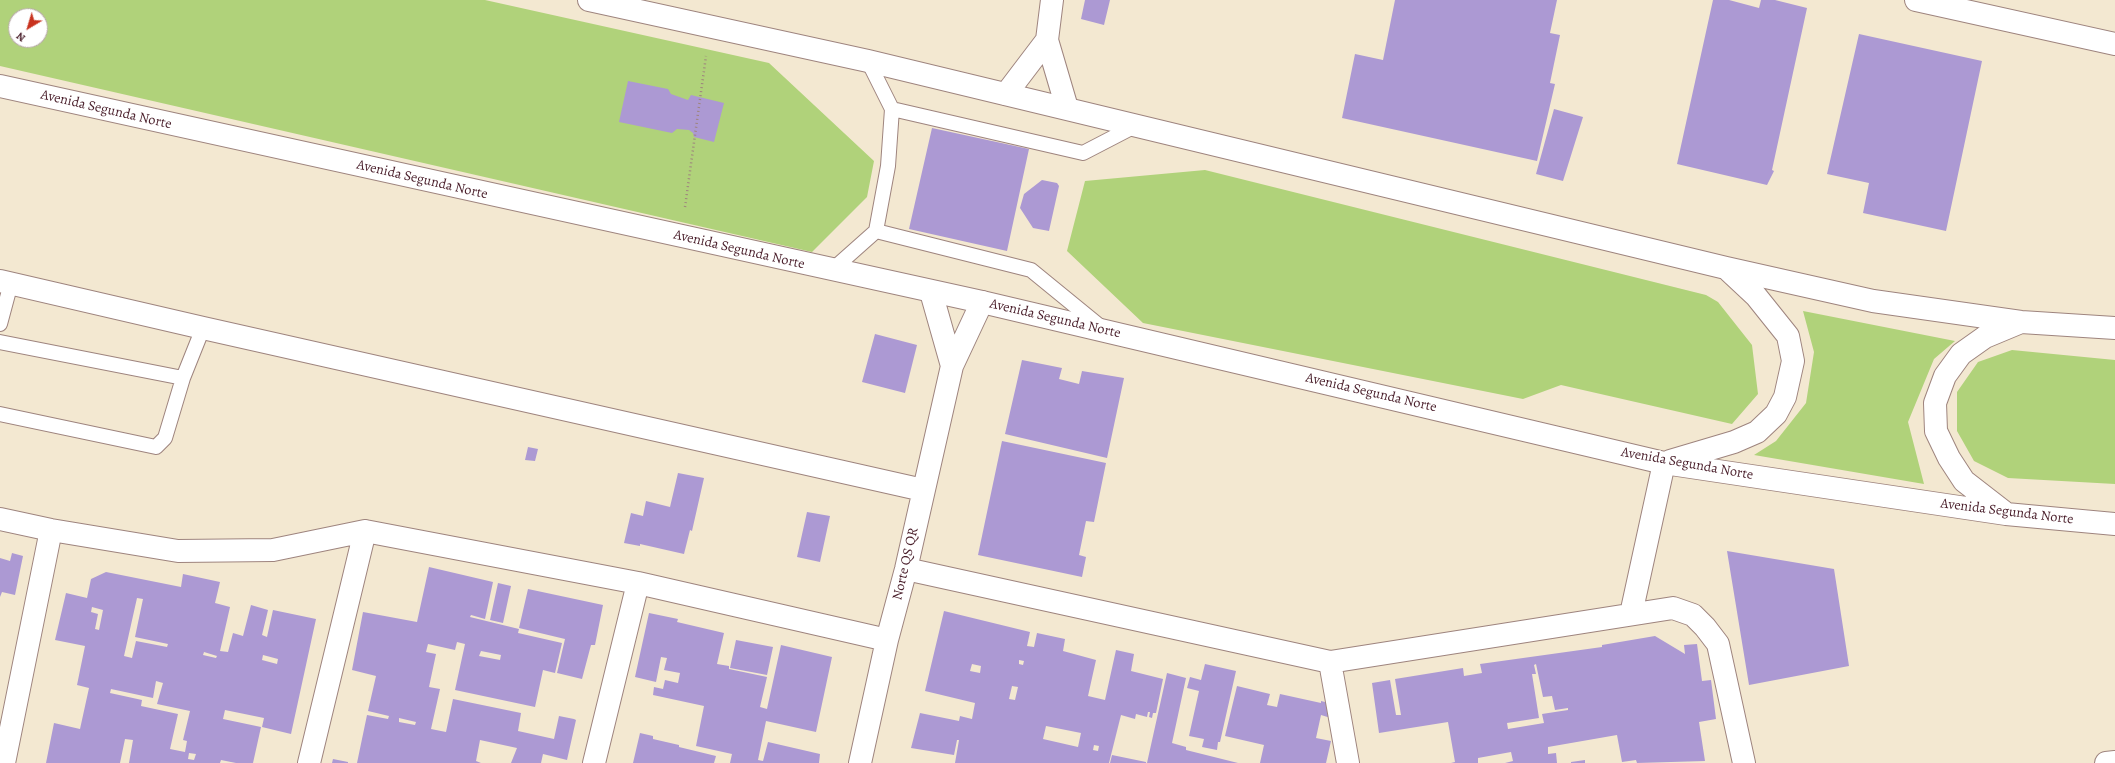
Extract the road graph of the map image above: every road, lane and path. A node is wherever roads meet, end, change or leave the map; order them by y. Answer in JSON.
{"nodes":[{"id":1,"x":588,"y":0,"type":"edge"},
{"id":2,"x":1052,"y":0,"type":"edge"},
{"id":3,"x":1916,"y":0,"type":"edge"},
{"id":4,"x":710,"y":27,"type":"junction"},
{"id":5,"x":1047,"y":40,"type":"junction"},
{"id":6,"x":2115,"y":44,"type":"edge"},
{"id":7,"x":868,"y":61,"type":"junction"},
{"id":8,"x":0,"y":86,"type":"edge"},
{"id":9,"x":1006,"y":94,"type":"junction"},
{"id":10,"x":1066,"y":108,"type":"junction"},
{"id":11,"x":892,"y":109,"type":"junction"},
{"id":12,"x":1138,"y":125,"type":"junction"},
{"id":13,"x":876,"y":231,"type":"junction"},
{"id":14,"x":681,"y":237,"type":"junction"},
{"id":15,"x":1726,"y":268,"type":"junction"},
{"id":16,"x":831,"y":271,"type":"junction"},
{"id":17,"x":5,"y":282,"type":"edge"},
{"id":18,"x":931,"y":292,"type":"junction"},
{"id":19,"x":982,"y":302,"type":"junction"},
{"id":20,"x":2021,"y":322,"type":"junction"},
{"id":21,"x":0,"y":324,"type":"edge"},
{"id":22,"x":203,"y":328,"type":"junction"},
{"id":23,"x":2115,"y":328,"type":"edge"},
{"id":24,"x":1105,"y":330,"type":"junction"},
{"id":25,"x":0,"y":342,"type":"edge"},
{"id":26,"x":952,"y":366,"type":"junction"},
{"id":27,"x":183,"y":378,"type":"junction"},
{"id":28,"x":0,"y":414,"type":"edge"},
{"id":29,"x":1664,"y":463,"type":"junction"},
{"id":30,"x":923,"y":490,"type":"junction"},
{"id":31,"x":2006,"y":514,"type":"junction"},
{"id":32,"x":0,"y":519,"type":"edge"},
{"id":33,"x":2115,"y":524,"type":"edge"},
{"id":34,"x":51,"y":530,"type":"junction"},
{"id":35,"x":364,"y":531,"type":"junction"},
{"id":36,"x":906,"y":569,"type":"junction"},
{"id":37,"x":638,"y":583,"type":"junction"},
{"id":38,"x":1631,"y":614,"type":"junction"},
{"id":39,"x":887,"y":640,"type":"junction"},
{"id":40,"x":1330,"y":662,"type":"junction"},
{"id":41,"x":2115,"y":762,"type":"edge"},
{"id":42,"x":4,"y":763,"type":"edge"},
{"id":43,"x":309,"y":763,"type":"edge"},
{"id":44,"x":594,"y":763,"type":"edge"},
{"id":45,"x":860,"y":763,"type":"edge"},
{"id":46,"x":1348,"y":763,"type":"edge"},
{"id":47,"x":1744,"y":763,"type":"edge"},
{"id":48,"x":2106,"y":763,"type":"edge"}],
"edges":[{"from":1,"to":4,"type":"street"},
{"from":2,"to":5,"type":"street"},
{"from":3,"to":6,"type":"street"},
{"from":4,"to":7,"type":"street"},
{"from":4,"to":14,"type":"path"},
{"from":5,"to":9,"type":"street"},
{"from":5,"to":10,"type":"street"},
{"from":7,"to":9,"type":"street"},
{"from":7,"to":11,"type":"lane"},
{"from":8,"to":14,"type":"street","name":"Avenida Segunda Norte"},
{"from":9,"to":10,"type":"street"},
{"from":10,"to":12,"type":"street"},
{"from":11,"to":12,"type":"lane"},
{"from":11,"to":13,"type":"lane"},
{"from":12,"to":15,"type":"street"},
{"from":13,"to":16,"type":"lane"},
{"from":13,"to":24,"type":"lane"},
{"from":14,"to":16,"type":"street","name":"Avenida Segunda Norte"},
{"from":15,"to":20,"type":"street"},
{"from":15,"to":29,"type":"street"},
{"from":16,"to":18,"type":"street","name":"Avenida Segunda Norte"},
{"from":17,"to":21,"type":"lane"},
{"from":17,"to":22,"type":"street"},
{"from":18,"to":19,"type":"street","name":"Avenida Segunda Norte"},
{"from":18,"to":26,"type":"street","name":"Norte QS QR"},
{"from":19,"to":24,"type":"street","name":"Avenida Segunda Norte"},
{"from":19,"to":26,"type":"street","name":"Norte QS QR"},
{"from":20,"to":23,"type":"street"},
{"from":20,"to":31,"type":"street"},
{"from":22,"to":27,"type":"lane"},
{"from":22,"to":30,"type":"street"},
{"from":24,"to":29,"type":"street","name":"Avenida Segunda Norte"},
{"from":25,"to":27,"type":"lane"},
{"from":26,"to":30,"type":"street","name":"Norte QS QR"},
{"from":27,"to":28,"type":"lane"},
{"from":29,"to":31,"type":"street","name":"Avenida Segunda Norte"},
{"from":29,"to":38,"type":"street"},
{"from":30,"to":36,"type":"street","name":"Norte QS QR"},
{"from":31,"to":33,"type":"street","name":"Avenida Segunda Norte"},
{"from":32,"to":34,"type":"street"},
{"from":34,"to":35,"type":"street"},
{"from":34,"to":42,"type":"street"},
{"from":35,"to":37,"type":"street"},
{"from":35,"to":43,"type":"street"},
{"from":36,"to":39,"type":"street","name":"Norte QS QR"},
{"from":36,"to":40,"type":"street"},
{"from":37,"to":39,"type":"street"},
{"from":37,"to":44,"type":"street"},
{"from":38,"to":40,"type":"street"},
{"from":38,"to":47,"type":"street"},
{"from":39,"to":45,"type":"street","name":"Norte QS QR"},
{"from":40,"to":46,"type":"street"},
{"from":41,"to":48,"type":"street"}]}
